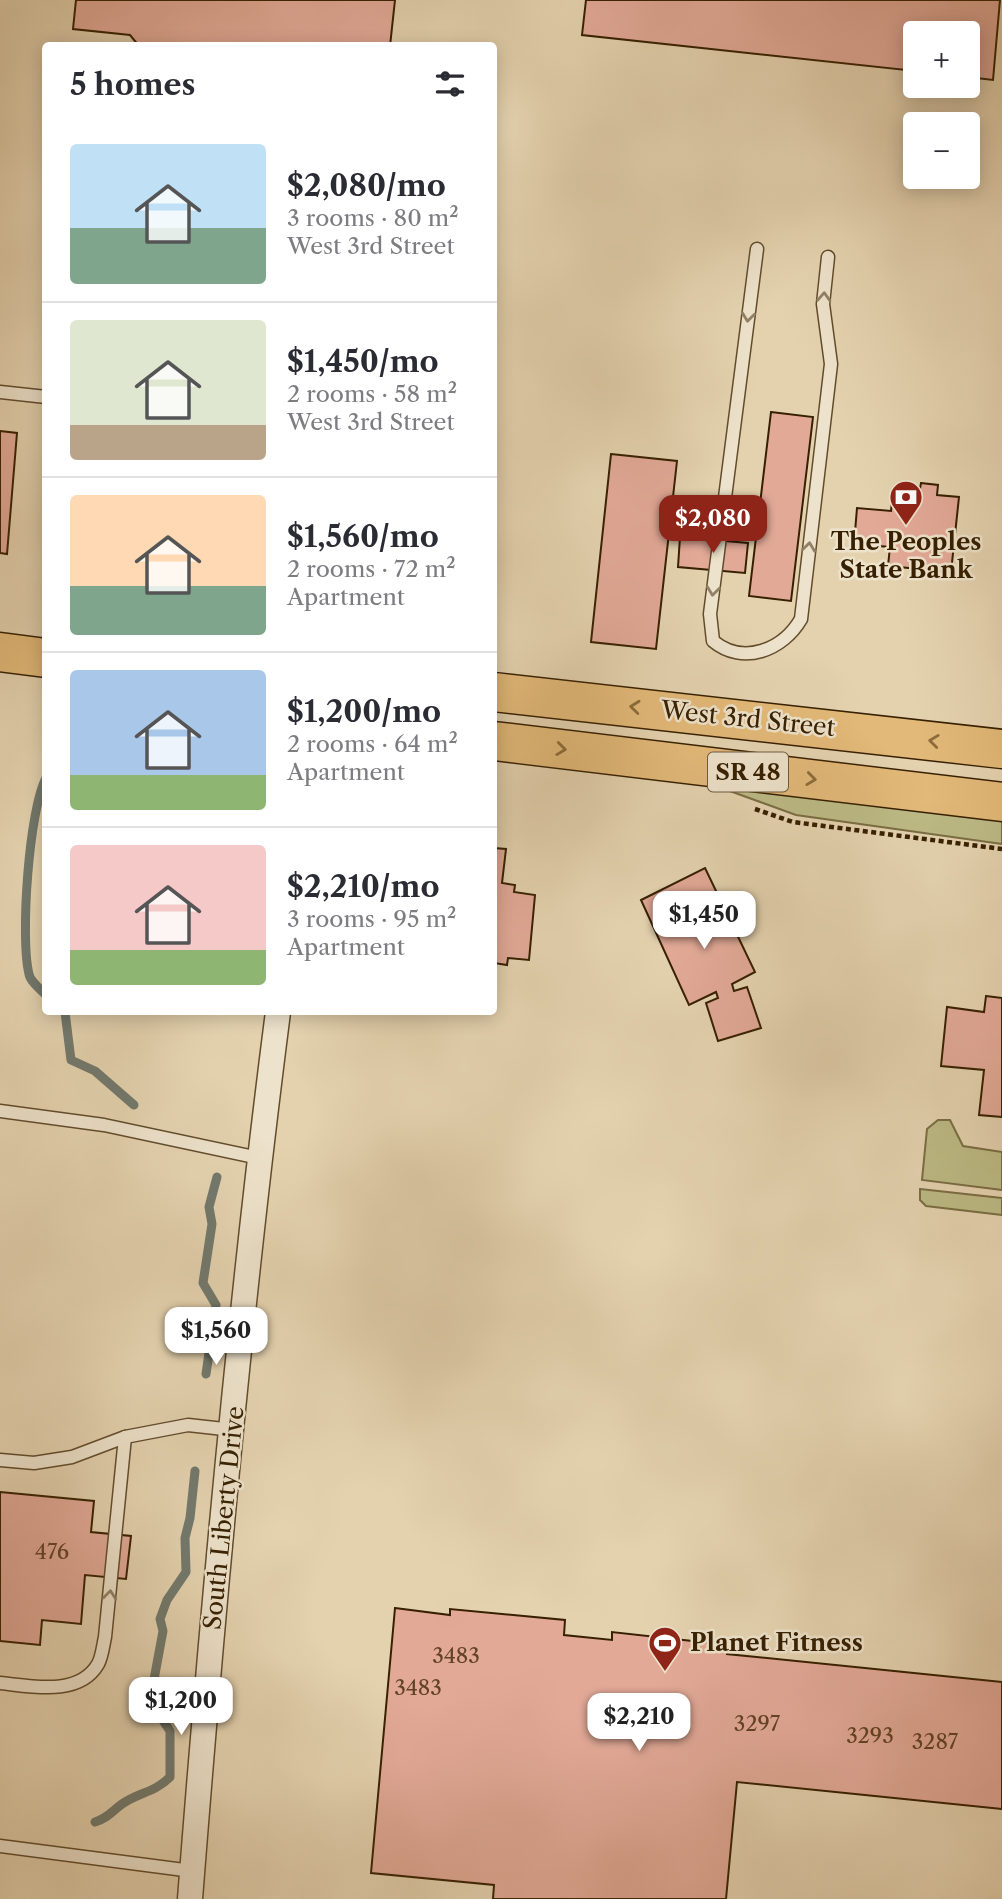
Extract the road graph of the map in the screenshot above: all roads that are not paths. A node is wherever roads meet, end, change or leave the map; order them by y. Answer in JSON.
{"nodes":[{"id":1,"x":757,"y":249,"type":"dead end"},
{"id":2,"x":828,"y":257,"type":"dead end"},
{"id":3,"x":0,"y":392,"type":"edge"},
{"id":4,"x":42,"y":397,"type":"edge"},
{"id":5,"x":0,"y":652,"type":"edge"},
{"id":6,"x":42,"y":657,"type":"edge"},
{"id":7,"x":497,"y":692,"type":"edge"},
{"id":8,"x":497,"y":741,"type":"edge"},
{"id":9,"x":1002,"y":749,"type":"edge"},
{"id":10,"x":1002,"y":802,"type":"edge"},
{"id":11,"x":278,"y":1015,"type":"edge"},
{"id":12,"x":0,"y":1111,"type":"edge"},
{"id":13,"x":259,"y":1158,"type":"junction"},
{"id":14,"x":233,"y":1430,"type":"junction"},
{"id":15,"x":125,"y":1437,"type":"junction"},
{"id":16,"x":0,"y":1460,"type":"edge"},
{"id":17,"x":0,"y":1683,"type":"edge"},
{"id":18,"x":0,"y":1846,"type":"edge"},
{"id":19,"x":192,"y":1871,"type":"junction"},
{"id":20,"x":190,"y":1899,"type":"edge"}],
"edges":[{"from":1,"to":2,"type":"lane","one_way":true},
{"from":3,"to":4,"type":"lane"},
{"from":5,"to":6,"type":"main road"},
{"from":9,"to":7,"type":"main road","name":"West 3rd Street","number":"SR 48","one_way":true},
{"from":8,"to":10,"type":"main road","name":"West 3rd Street","number":"SR 48","one_way":true},
{"from":11,"to":13,"type":"street","name":"South Liberty Drive"},
{"from":12,"to":13,"type":"lane"},
{"from":13,"to":14,"type":"street","name":"South Liberty Drive"},
{"from":14,"to":15,"type":"lane"},
{"from":14,"to":19,"type":"street","name":"South Liberty Drive"},
{"from":15,"to":16,"type":"lane"},
{"from":17,"to":15,"type":"lane","one_way":true},
{"from":18,"to":19,"type":"lane"},
{"from":19,"to":20,"type":"street","name":"South Liberty Drive"}]}
